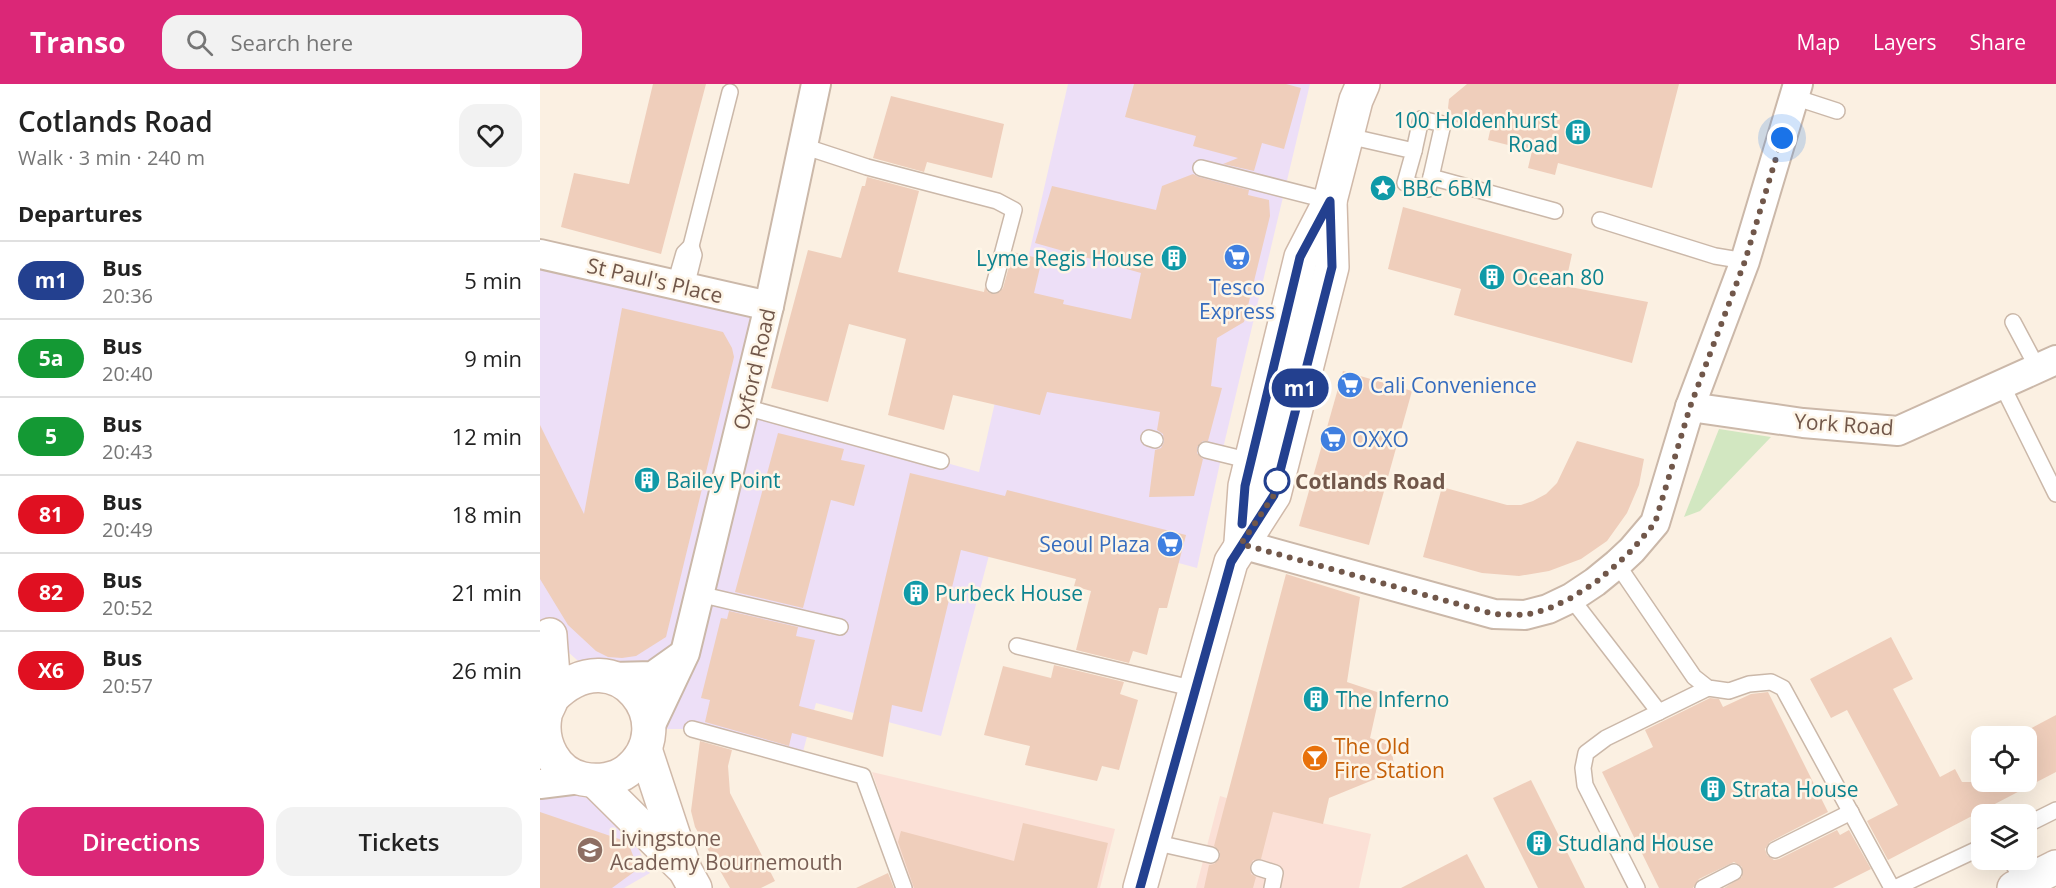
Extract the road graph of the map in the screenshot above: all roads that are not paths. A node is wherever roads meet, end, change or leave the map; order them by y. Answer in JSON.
{"nodes":[{"id":1,"x":816,"y":84,"type":"edge"},
{"id":2,"x":1359,"y":89,"type":"edge"},
{"id":3,"x":1796,"y":90,"type":"edge"},
{"id":4,"x":730,"y":92,"type":"dead end"},
{"id":5,"x":1837,"y":111,"type":"dead end"},
{"id":6,"x":1348,"y":136,"type":"junction"},
{"id":7,"x":803,"y":146,"type":"junction"},
{"id":8,"x":1414,"y":151,"type":"junction"},
{"id":9,"x":1201,"y":168,"type":"dead end"},
{"id":10,"x":1431,"y":177,"type":"junction"},
{"id":11,"x":1330,"y":201,"type":"junction"},
{"id":12,"x":1555,"y":211,"type":"dead end"},
{"id":13,"x":1600,"y":220,"type":"dead end"},
{"id":14,"x":540,"y":254,"type":"edge"},
{"id":15,"x":1745,"y":261,"type":"junction"},
{"id":16,"x":994,"y":285,"type":"dead end"},
{"id":17,"x":681,"y":286,"type":"junction"},
{"id":18,"x":769,"y":306,"type":"junction"},
{"id":19,"x":2013,"y":322,"type":"dead end"},
{"id":20,"x":2047,"y":365,"type":"edge"},
{"id":21,"x":2002,"y":385,"type":"junction"},
{"id":22,"x":745,"y":407,"type":"junction"},
{"id":23,"x":1690,"y":407,"type":"junction"},
{"id":24,"x":1206,"y":450,"type":"dead end"},
{"id":25,"x":941,"y":461,"type":"dead end"},
{"id":26,"x":1251,"y":461,"type":"junction"},
{"id":27,"x":2056,"y":494,"type":"edge"},
{"id":28,"x":1241,"y":544,"type":"junction"},
{"id":29,"x":1617,"y":564,"type":"junction"},
{"id":30,"x":699,"y":594,"type":"junction"},
{"id":31,"x":1571,"y":598,"type":"junction"},
{"id":32,"x":545,"y":627,"type":"edge"},
{"id":33,"x":840,"y":627,"type":"dead end"},
{"id":34,"x":1017,"y":646,"type":"dead end"},
{"id":35,"x":685,"y":653,"type":"junction"},
{"id":36,"x":603,"y":676,"type":"junction"},
{"id":37,"x":1708,"y":688,"type":"junction"},
{"id":38,"x":1195,"y":689,"type":"junction"},
{"id":39,"x":1659,"y":712,"type":"junction"},
{"id":40,"x":546,"y":713,"type":"edge"},
{"id":41,"x":692,"y":729,"type":"dead end"},
{"id":42,"x":647,"y":739,"type":"junction"},
{"id":43,"x":587,"y":780,"type":"junction"},
{"id":44,"x":540,"y":784,"type":"edge"},
{"id":45,"x":2056,"y":810,"type":"edge"},
{"id":46,"x":1851,"y":812,"type":"junction"},
{"id":47,"x":2037,"y":820,"type":"edge"},
{"id":48,"x":1153,"y":842,"type":"junction"},
{"id":49,"x":1775,"y":850,"type":"dead end"},
{"id":50,"x":1971,"y":852,"type":"edge"},
{"id":51,"x":1211,"y":855,"type":"dead end"},
{"id":52,"x":2056,"y":867,"type":"edge"},
{"id":53,"x":1258,"y":868,"type":"dead end"},
{"id":54,"x":1734,"y":872,"type":"dead end"},
{"id":55,"x":2016,"y":877,"type":"edge"},
{"id":56,"x":690,"y":879,"type":"edge"},
{"id":57,"x":904,"y":888,"type":"edge"},
{"id":58,"x":1140,"y":888,"type":"edge"},
{"id":59,"x":1272,"y":888,"type":"edge"},
{"id":60,"x":1637,"y":888,"type":"edge"},
{"id":61,"x":1703,"y":888,"type":"edge"},
{"id":62,"x":1894,"y":888,"type":"edge"}],
"edges":[{"from":1,"to":7,"type":"street","name":"Oxford Road"},
{"from":2,"to":6,"type":"main road"},
{"from":3,"to":5,"type":"lane"},
{"from":3,"to":15,"type":"street"},
{"from":4,"to":17,"type":"lane"},
{"from":6,"to":8,"type":"lane"},
{"from":6,"to":11,"type":"main road"},
{"from":7,"to":16,"type":"lane"},
{"from":7,"to":18,"type":"street","name":"Oxford Road"},
{"from":8,"to":10,"type":"lane"},
{"from":8,"to":10,"type":"lane"},
{"from":9,"to":11,"type":"lane"},
{"from":10,"to":12,"type":"lane"},
{"from":11,"to":26,"type":"main road"},
{"from":11,"to":28,"type":"main road"},
{"from":13,"to":15,"type":"lane"},
{"from":14,"to":17,"type":"street","name":"St Paul's Place"},
{"from":15,"to":23,"type":"street"},
{"from":17,"to":18,"type":"street","name":"St Paul's Place"},
{"from":18,"to":22,"type":"street","name":"Oxford Road"},
{"from":19,"to":20,"type":"lane"},
{"from":20,"to":21,"type":"street","name":"York Road"},
{"from":21,"to":23,"type":"street","name":"York Road"},
{"from":21,"to":27,"type":"lane"},
{"from":22,"to":25,"type":"lane"},
{"from":22,"to":30,"type":"street","name":"Oxford Road"},
{"from":23,"to":29,"type":"street"},
{"from":24,"to":26,"type":"lane"},
{"from":26,"to":28,"type":"main road"},
{"from":28,"to":31,"type":"street"},
{"from":28,"to":38,"type":"main road"},
{"from":29,"to":31,"type":"street"},
{"from":29,"to":37,"type":"lane"},
{"from":30,"to":33,"type":"lane"},
{"from":30,"to":35,"type":"street","name":"Oxford Road"},
{"from":31,"to":39,"type":"lane"},
{"from":32,"to":36,"type":"main road"},
{"from":32,"to":40,"type":"main road"},
{"from":34,"to":38,"type":"lane"},
{"from":35,"to":36,"type":"street"},
{"from":35,"to":42,"type":"street","name":"Oxford Road"},
{"from":36,"to":40,"type":"main road"},
{"from":36,"to":42,"type":"main road"},
{"from":37,"to":39,"type":"lane"},
{"from":37,"to":46,"type":"lane"},
{"from":38,"to":48,"type":"main road"},
{"from":39,"to":60,"type":"lane"},
{"from":40,"to":43,"type":"main road"},
{"from":41,"to":57,"type":"lane"},
{"from":42,"to":43,"type":"main road"},
{"from":42,"to":56,"type":"main road"},
{"from":43,"to":44,"type":"street"},
{"from":43,"to":56,"type":"main road"},
{"from":45,"to":47,"type":"lane"},
{"from":46,"to":49,"type":"lane"},
{"from":46,"to":62,"type":"lane"},
{"from":48,"to":51,"type":"lane"},
{"from":48,"to":58,"type":"main road"},
{"from":50,"to":62,"type":"lane"},
{"from":52,"to":55,"type":"main road"},
{"from":53,"to":59,"type":"lane"},
{"from":54,"to":61,"type":"lane"}]}
